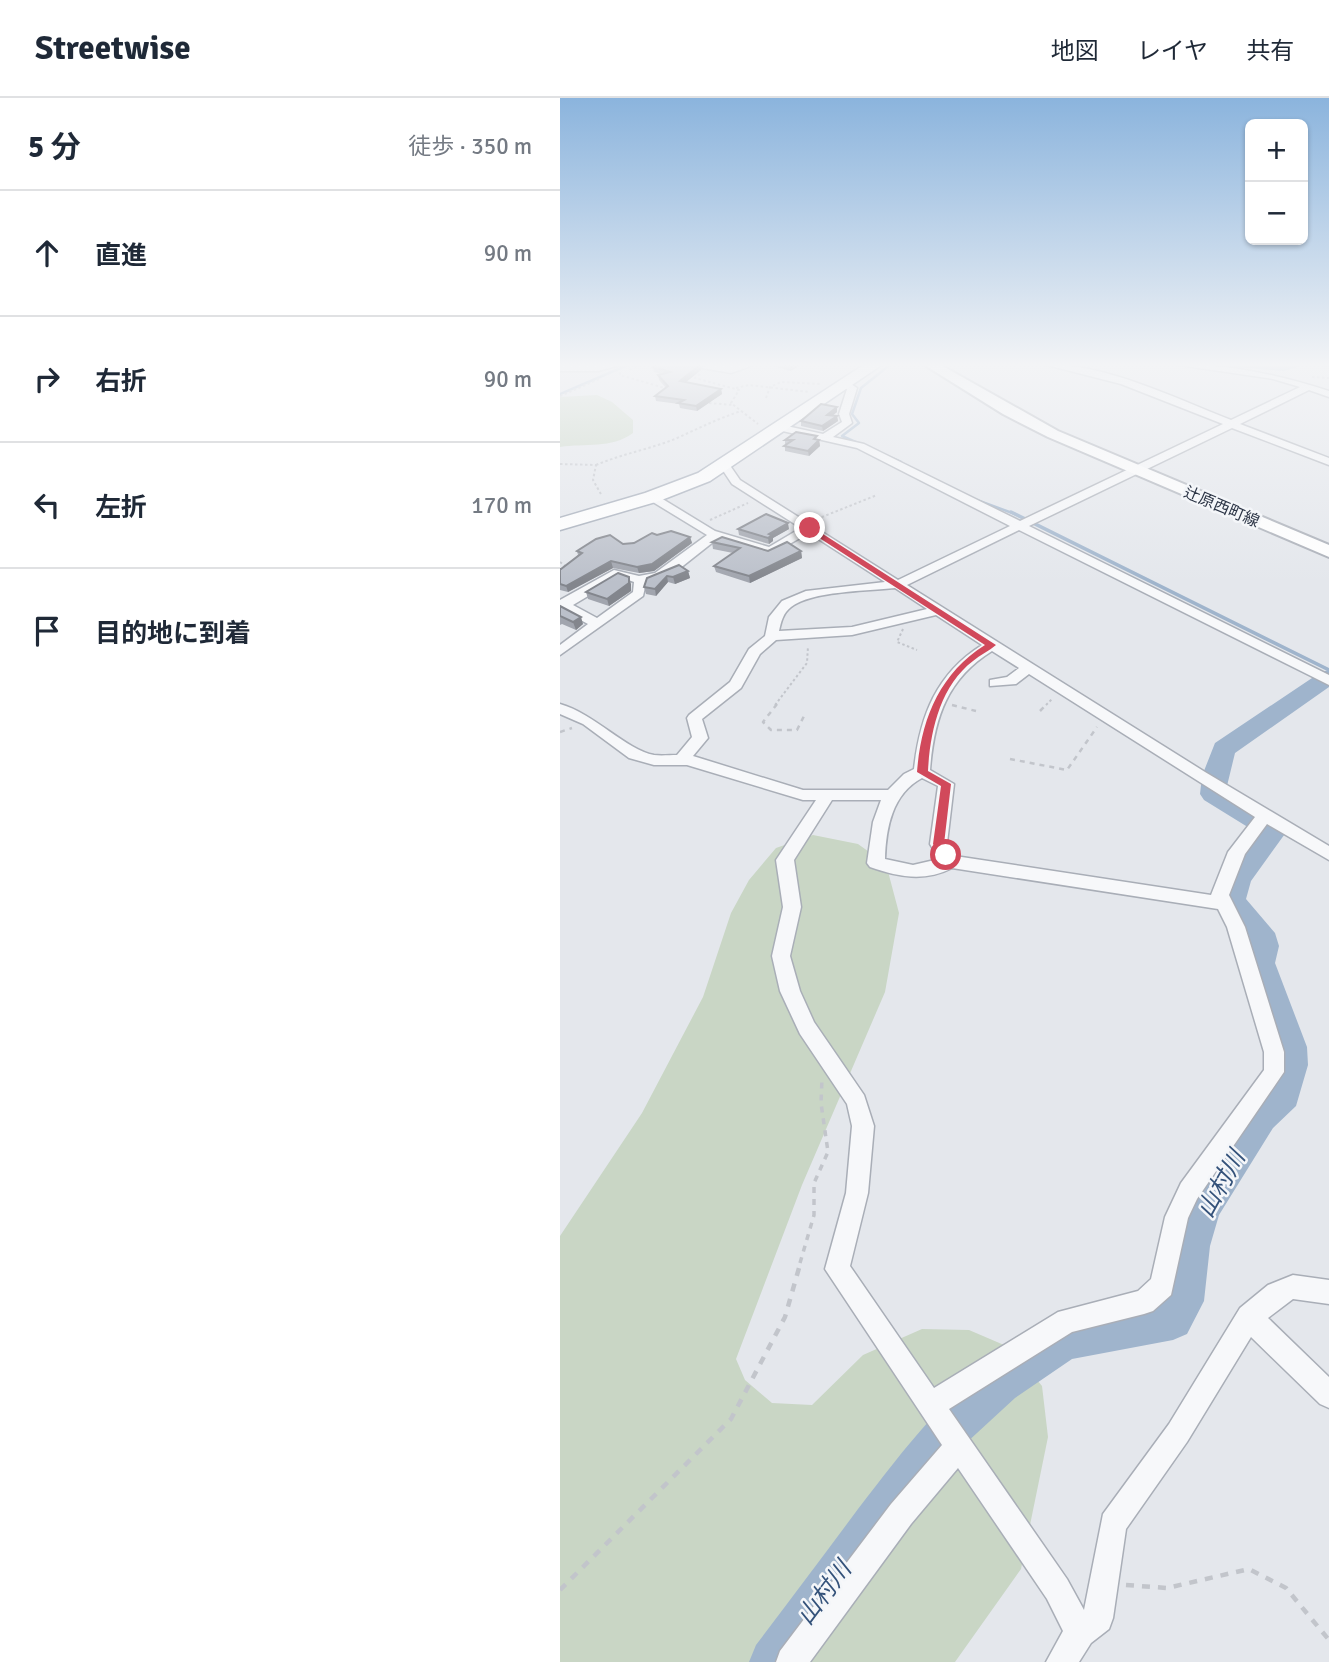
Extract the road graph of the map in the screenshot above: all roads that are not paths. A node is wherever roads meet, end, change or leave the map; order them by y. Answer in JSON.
{"nodes":[{"id":1,"x":769,"y":437,"type":"edge"},
{"id":2,"x":830,"y":437,"type":"edge"},
{"id":3,"x":1064,"y":437,"type":"edge"},
{"id":4,"x":1207,"y":437,"type":"edge"},
{"id":5,"x":1260,"y":437,"type":"edge"},
{"id":6,"x":1329,"y":462,"type":"edge"},
{"id":7,"x":725,"y":466,"type":"junction"},
{"id":8,"x":1138,"y":471,"type":"junction"},
{"id":9,"x":652,"y":497,"type":"junction"},
{"id":10,"x":560,"y":524,"type":"edge"},
{"id":11,"x":807,"y":526,"type":"junction"},
{"id":12,"x":1020,"y":527,"type":"junction"},
{"id":13,"x":716,"y":534,"type":"junction"},
{"id":14,"x":1329,"y":552,"type":"edge"},
{"id":15,"x":640,"y":580,"type":"junction"},
{"id":16,"x":899,"y":584,"type":"junction"},
{"id":17,"x":562,"y":604,"type":"edge"},
{"id":18,"x":937,"y":611,"type":"junction"},
{"id":19,"x":595,"y":622,"type":"junction"},
{"id":20,"x":771,"y":637,"type":"junction"},
{"id":21,"x":991,"y":645,"type":"junction"},
{"id":22,"x":560,"y":651,"type":"edge"},
{"id":23,"x":1029,"y":668,"type":"junction"},
{"id":24,"x":1329,"y":681,"type":"edge"},
{"id":25,"x":995,"y":683,"type":"dead end"},
{"id":26,"x":560,"y":709,"type":"edge"},
{"id":27,"x":681,"y":760,"type":"junction"},
{"id":28,"x":922,"y":772,"type":"junction"},
{"id":29,"x":892,"y":795,"type":"junction"},
{"id":30,"x":827,"y":796,"type":"junction"},
{"id":31,"x":1265,"y":815,"type":"junction"},
{"id":32,"x":1329,"y":854,"type":"edge"},
{"id":33,"x":950,"y":861,"type":"junction"},
{"id":34,"x":1221,"y":903,"type":"junction"},
{"id":35,"x":1329,"y":1292,"type":"edge"},
{"id":36,"x":1249,"y":1317,"type":"junction"},
{"id":37,"x":1329,"y":1395,"type":"edge"},
{"id":38,"x":932,"y":1404,"type":"junction"},
{"id":39,"x":960,"y":1445,"type":"junction"},
{"id":40,"x":1080,"y":1632,"type":"junction"},
{"id":41,"x":791,"y":1662,"type":"edge"},
{"id":42,"x":1061,"y":1662,"type":"edge"}],
"edges":[{"from":1,"to":7,"type":"main road"},
{"from":2,"to":12,"type":"street"},
{"from":3,"to":8,"type":"main road","name":"辻原西町線"},
{"from":4,"to":8,"type":"street"},
{"from":5,"to":6,"type":"street"},
{"from":7,"to":9,"type":"main road"},
{"from":7,"to":11,"type":"street"},
{"from":8,"to":12,"type":"street"},
{"from":8,"to":14,"type":"main road","name":"辻原西町線"},
{"from":9,"to":10,"type":"main road"},
{"from":9,"to":13,"type":"street"},
{"from":11,"to":13,"type":"street"},
{"from":11,"to":16,"type":"street"},
{"from":12,"to":16,"type":"street"},
{"from":12,"to":24,"type":"street"},
{"from":13,"to":15,"type":"street"},
{"from":15,"to":17,"type":"street"},
{"from":15,"to":19,"type":"street"},
{"from":16,"to":18,"type":"street"},
{"from":16,"to":20,"type":"street"},
{"from":17,"to":19,"type":"street"},
{"from":18,"to":20,"type":"street"},
{"from":18,"to":21,"type":"street"},
{"from":19,"to":22,"type":"street"},
{"from":20,"to":27,"type":"street"},
{"from":21,"to":23,"type":"street"},
{"from":21,"to":28,"type":"street"},
{"from":23,"to":25,"type":"street"},
{"from":23,"to":31,"type":"street"},
{"from":26,"to":27,"type":"street"},
{"from":27,"to":30,"type":"street"},
{"from":28,"to":29,"type":"street"},
{"from":28,"to":33,"type":"street"},
{"from":29,"to":30,"type":"street"},
{"from":29,"to":33,"type":"street"},
{"from":30,"to":38,"type":"street"},
{"from":31,"to":32,"type":"street"},
{"from":31,"to":34,"type":"street"},
{"from":33,"to":34,"type":"street"},
{"from":34,"to":38,"type":"street"},
{"from":35,"to":36,"type":"street"},
{"from":36,"to":37,"type":"street"},
{"from":36,"to":40,"type":"street"},
{"from":38,"to":39,"type":"street"},
{"from":39,"to":40,"type":"street"},
{"from":39,"to":41,"type":"street"},
{"from":40,"to":42,"type":"street"}]}
